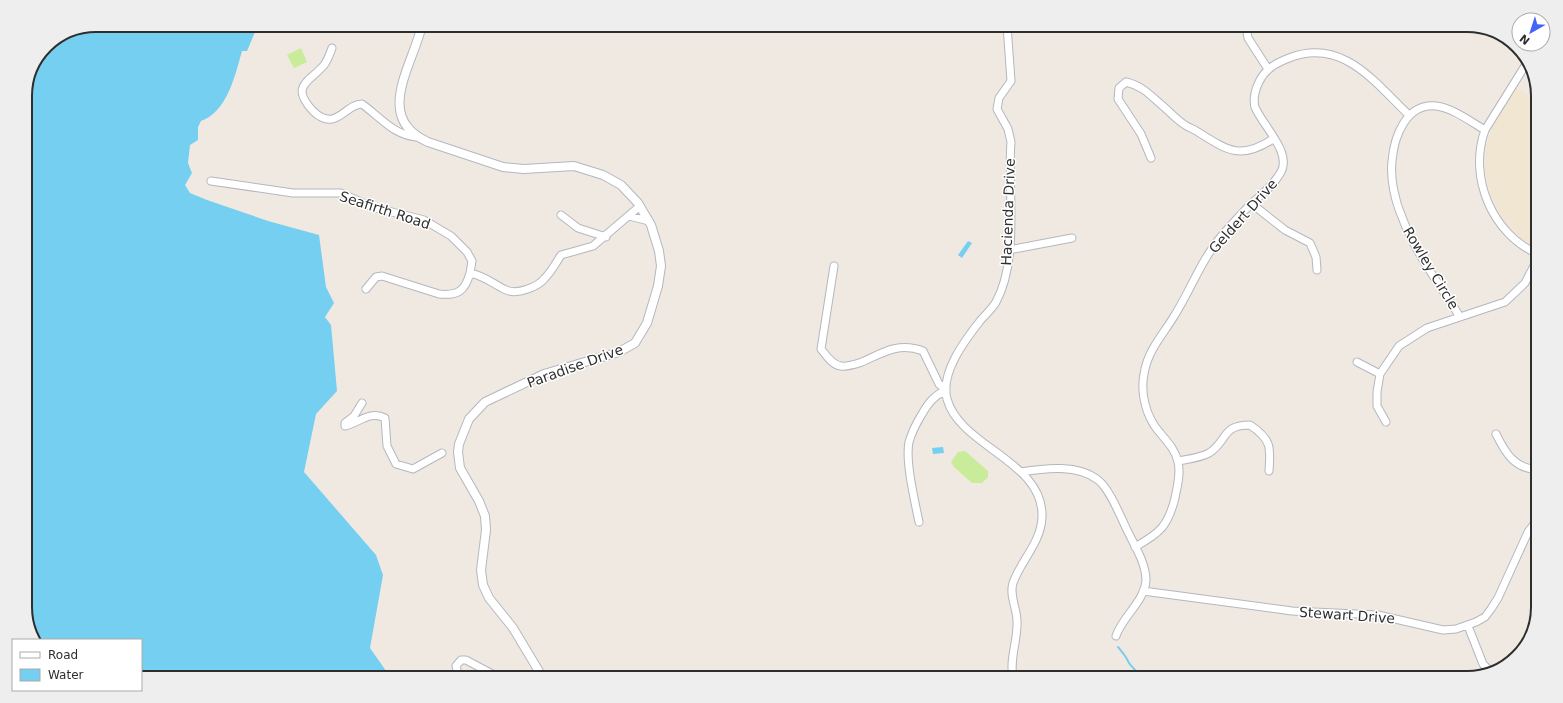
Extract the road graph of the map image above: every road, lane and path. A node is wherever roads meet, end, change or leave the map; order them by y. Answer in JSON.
{"nodes":[{"id":1,"x":420,"y":32,"type":"edge"},
{"id":2,"x":1007,"y":32,"type":"edge"},
{"id":3,"x":1247,"y":32,"type":"edge"},
{"id":4,"x":332,"y":48,"type":"dead end"},
{"id":5,"x":1524,"y":68,"type":"edge"},
{"id":6,"x":1268,"y":69,"type":"junction"},
{"id":7,"x":1409,"y":116,"type":"junction"},
{"id":8,"x":1485,"y":130,"type":"junction"},
{"id":9,"x":416,"y":137,"type":"junction"},
{"id":10,"x":1273,"y":139,"type":"junction"},
{"id":11,"x":1151,"y":158,"type":"dead end"},
{"id":12,"x":211,"y":181,"type":"dead end"},
{"id":13,"x":1252,"y":204,"type":"junction"},
{"id":14,"x":640,"y":206,"type":"junction"},
{"id":15,"x":560,"y":215,"type":"dead end"},
{"id":16,"x":629,"y":216,"type":"junction"},
{"id":17,"x":648,"y":220,"type":"junction"},
{"id":18,"x":606,"y":237,"type":"junction"},
{"id":19,"x":1072,"y":238,"type":"dead end"},
{"id":20,"x":1009,"y":250,"type":"junction"},
{"id":21,"x":1531,"y":250,"type":"edge"},
{"id":22,"x":834,"y":266,"type":"dead end"},
{"id":23,"x":1317,"y":270,"type":"dead end"},
{"id":24,"x":1531,"y":271,"type":"edge"},
{"id":25,"x":470,"y":273,"type":"junction"},
{"id":26,"x":366,"y":289,"type":"dead end"},
{"id":27,"x":1460,"y":317,"type":"junction"},
{"id":28,"x":1357,"y":362,"type":"dead end"},
{"id":29,"x":1380,"y":374,"type":"junction"},
{"id":30,"x":946,"y":390,"type":"junction"},
{"id":31,"x":362,"y":403,"type":"dead end"},
{"id":32,"x":1386,"y":422,"type":"dead end"},
{"id":33,"x":1496,"y":434,"type":"dead end"},
{"id":34,"x":442,"y":454,"type":"dead end"},
{"id":35,"x":1178,"y":461,"type":"junction"},
{"id":36,"x":1531,"y":469,"type":"edge"},
{"id":37,"x":1269,"y":471,"type":"dead end"},
{"id":38,"x":1021,"y":472,"type":"junction"},
{"id":39,"x":919,"y":522,"type":"dead end"},
{"id":40,"x":1531,"y":528,"type":"edge"},
{"id":41,"x":1135,"y":547,"type":"junction"},
{"id":42,"x":1143,"y":591,"type":"junction"},
{"id":43,"x":1468,"y":626,"type":"junction"},
{"id":44,"x":1116,"y":636,"type":"dead end"},
{"id":45,"x":1487,"y":668,"type":"edge"},
{"id":46,"x":457,"y":671,"type":"edge"},
{"id":47,"x":487,"y":671,"type":"edge"},
{"id":48,"x":539,"y":671,"type":"edge"},
{"id":49,"x":1012,"y":671,"type":"edge"}],
"edges":[{"from":1,"to":9,"type":"street"},
{"from":2,"to":20,"type":"street","name":"Hacienda Drive"},
{"from":3,"to":6,"type":"street"},
{"from":4,"to":9,"type":"street"},
{"from":5,"to":8,"type":"street"},
{"from":6,"to":7,"type":"street"},
{"from":6,"to":10,"type":"street","name":"Geldert Drive"},
{"from":7,"to":8,"type":"street"},
{"from":7,"to":27,"type":"street","name":"Rowley Circle"},
{"from":8,"to":21,"type":"street"},
{"from":9,"to":14,"type":"street","name":"Paradise Drive"},
{"from":10,"to":11,"type":"street"},
{"from":10,"to":13,"type":"street","name":"Geldert Drive"},
{"from":12,"to":25,"type":"street","name":"Seafirth Road"},
{"from":13,"to":23,"type":"street"},
{"from":13,"to":35,"type":"street","name":"Geldert Drive"},
{"from":14,"to":16,"type":"street"},
{"from":14,"to":17,"type":"street","name":"Paradise Drive"},
{"from":15,"to":18,"type":"street"},
{"from":16,"to":17,"type":"street"},
{"from":16,"to":18,"type":"street"},
{"from":17,"to":48,"type":"street","name":"Paradise Drive"},
{"from":18,"to":25,"type":"street"},
{"from":19,"to":20,"type":"street"},
{"from":20,"to":30,"type":"street","name":"Hacienda Drive"},
{"from":22,"to":30,"type":"street"},
{"from":24,"to":27,"type":"street"},
{"from":25,"to":26,"type":"street"},
{"from":27,"to":29,"type":"street"},
{"from":28,"to":29,"type":"street"},
{"from":29,"to":32,"type":"street"},
{"from":30,"to":38,"type":"street"},
{"from":30,"to":39,"type":"street"},
{"from":31,"to":34,"type":"street"},
{"from":33,"to":36,"type":"street"},
{"from":35,"to":37,"type":"street"},
{"from":35,"to":41,"type":"street","name":"Geldert Drive"},
{"from":38,"to":41,"type":"street"},
{"from":38,"to":49,"type":"street"},
{"from":40,"to":43,"type":"street","name":"Stewart Drive"},
{"from":41,"to":42,"type":"street"},
{"from":42,"to":43,"type":"street","name":"Stewart Drive"},
{"from":42,"to":44,"type":"street"},
{"from":43,"to":45,"type":"street"},
{"from":46,"to":47,"type":"street"}]}
